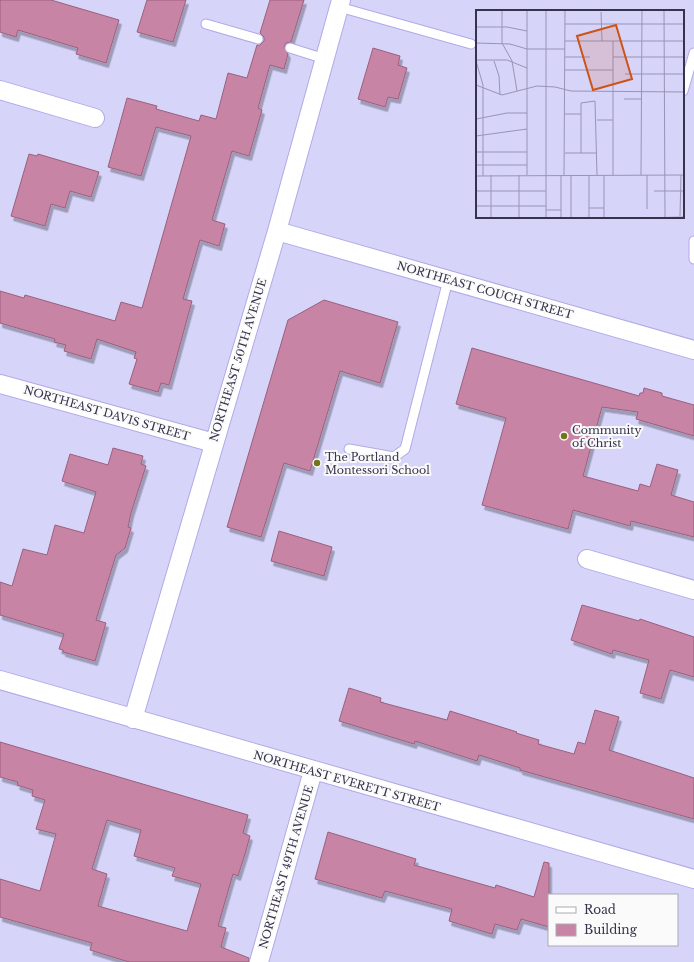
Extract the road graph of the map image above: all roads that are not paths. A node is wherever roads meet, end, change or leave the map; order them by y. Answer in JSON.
{"nodes":[{"id":1,"x":340,"y":3,"type":"edge"},
{"id":2,"x":206,"y":24,"type":"dead end"},
{"id":3,"x":258,"y":39,"type":"dead end"},
{"id":4,"x":472,"y":44,"type":"dead end"},
{"id":5,"x":290,"y":48,"type":"dead end"},
{"id":6,"x":694,"y":53,"type":"edge"},
{"id":7,"x":325,"y":58,"type":"junction"},
{"id":8,"x":684,"y":88,"type":"edge"},
{"id":9,"x":0,"y":90,"type":"edge"},
{"id":10,"x":96,"y":118,"type":"dead end"},
{"id":11,"x":277,"y":231,"type":"junction"},
{"id":12,"x":694,"y":241,"type":"edge"},
{"id":13,"x":694,"y":259,"type":"edge"},
{"id":14,"x":448,"y":280,"type":"junction"},
{"id":15,"x":694,"y":350,"type":"edge"},
{"id":16,"x":0,"y":384,"type":"edge"},
{"id":17,"x":214,"y":443,"type":"junction"},
{"id":18,"x":350,"y":449,"type":"dead end"},
{"id":19,"x":587,"y":559,"type":"dead end"},
{"id":20,"x":694,"y":590,"type":"edge"},
{"id":21,"x":0,"y":680,"type":"edge"},
{"id":22,"x":133,"y":719,"type":"junction"},
{"id":23,"x":313,"y":771,"type":"junction"},
{"id":24,"x":694,"y":879,"type":"edge"},
{"id":25,"x":259,"y":962,"type":"edge"}],
"edges":[{"from":1,"to":4,"type":"lane"},
{"from":1,"to":7,"type":"street","name":"NORTHEAST 50TH AVENUE"},
{"from":2,"to":3,"type":"lane"},
{"from":5,"to":7,"type":"lane"},
{"from":6,"to":8,"type":"lane"},
{"from":7,"to":11,"type":"street","name":"NORTHEAST 50TH AVENUE"},
{"from":9,"to":10,"type":"street"},
{"from":11,"to":14,"type":"street","name":"NORTHEAST COUCH STREET"},
{"from":11,"to":17,"type":"street","name":"NORTHEAST 50TH AVENUE"},
{"from":12,"to":13,"type":"lane"},
{"from":14,"to":15,"type":"street","name":"NORTHEAST COUCH STREET"},
{"from":14,"to":18,"type":"lane"},
{"from":16,"to":17,"type":"street","name":"NORTHEAST DAVIS STREET"},
{"from":17,"to":22,"type":"street","name":"NORTHEAST 50TH AVENUE"},
{"from":19,"to":20,"type":"street"},
{"from":21,"to":22,"type":"street","name":"NORTHEAST EVERETT STREET"},
{"from":22,"to":23,"type":"street","name":"NORTHEAST EVERETT STREET"},
{"from":23,"to":24,"type":"street","name":"NORTHEAST EVERETT STREET"},
{"from":23,"to":25,"type":"street","name":"NORTHEAST 49TH AVENUE"}]}
